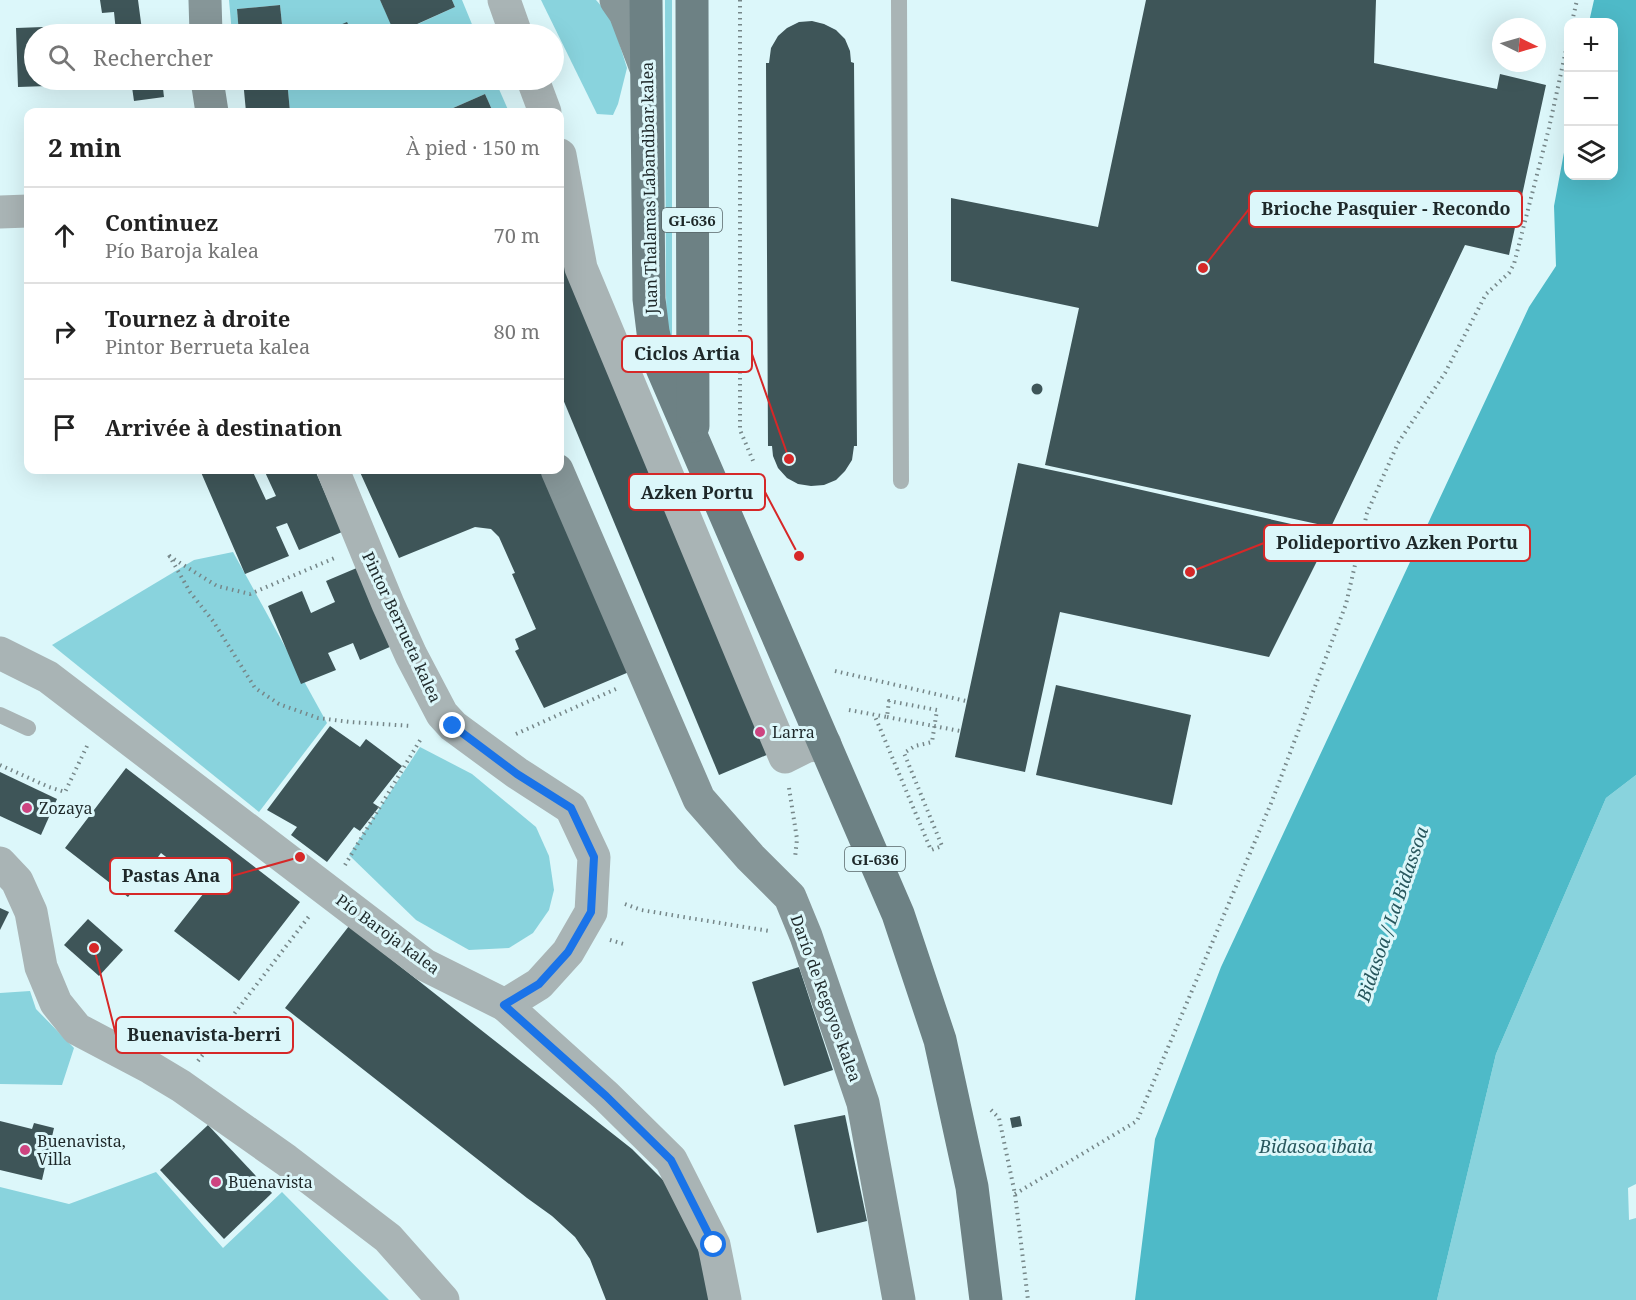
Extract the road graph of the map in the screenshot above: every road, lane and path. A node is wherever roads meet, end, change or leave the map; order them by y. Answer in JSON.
{"nodes":[{"id":1,"x":205,"y":0,"type":"edge"},
{"id":2,"x":504,"y":0,"type":"edge"},
{"id":3,"x":616,"y":0,"type":"edge"},
{"id":4,"x":646,"y":0,"type":"edge"},
{"id":5,"x":692,"y":0,"type":"edge"},
{"id":6,"x":740,"y":0,"type":"edge"},
{"id":7,"x":899,"y":0,"type":"edge"},
{"id":8,"x":1577,"y":0,"type":"edge"},
{"id":9,"x":1573,"y":18,"type":"edge"},
{"id":10,"x":206,"y":24,"type":"edge"},
{"id":11,"x":512,"y":24,"type":"edge"},
{"id":12,"x":1564,"y":63,"type":"edge"},
{"id":13,"x":646,"y":68,"type":"junction"},
{"id":14,"x":209,"y":90,"type":"edge"},
{"id":15,"x":537,"y":90,"type":"edge"},
{"id":16,"x":211,"y":108,"type":"edge"},
{"id":17,"x":544,"y":108,"type":"edge"},
{"id":18,"x":564,"y":177,"type":"edge"},
{"id":19,"x":24,"y":211,"type":"edge"},
{"id":20,"x":0,"y":212,"type":"edge"},
{"id":21,"x":693,"y":440,"type":"junction"},
{"id":22,"x":754,"y":463,"type":"dead end"},
{"id":23,"x":335,"y":474,"type":"edge"},
{"id":24,"x":559,"y":474,"type":"edge"},
{"id":25,"x":901,"y":480,"type":"dead end"},
{"id":26,"x":364,"y":545,"type":"junction"},
{"id":27,"x":0,"y":652,"type":"edge"},
{"id":28,"x":835,"y":671,"type":"dead end"},
{"id":29,"x":619,"y":687,"type":"dead end"},
{"id":30,"x":966,"y":701,"type":"dead end"},
{"id":31,"x":849,"y":710,"type":"dead end"},
{"id":32,"x":874,"y":714,"type":"junction"},
{"id":33,"x":0,"y":715,"type":"edge"},
{"id":34,"x":887,"y":717,"type":"junction"},
{"id":35,"x":417,"y":726,"type":"dead end"},
{"id":36,"x":28,"y":728,"type":"dead end"},
{"id":37,"x":960,"y":731,"type":"dead end"},
{"id":38,"x":424,"y":733,"type":"dead end"},
{"id":39,"x":507,"y":738,"type":"dead end"},
{"id":40,"x":88,"y":744,"type":"dead end"},
{"id":41,"x":825,"y":744,"type":"junction"},
{"id":42,"x":784,"y":757,"type":"junction"},
{"id":43,"x":0,"y":765,"type":"edge"},
{"id":44,"x":0,"y":863,"type":"edge"},
{"id":45,"x":341,"y":872,"type":"dead end"},
{"id":46,"x":790,"y":897,"type":"junction"},
{"id":47,"x":625,"y":904,"type":"dead end"},
{"id":48,"x":311,"y":914,"type":"dead end"},
{"id":49,"x":806,"y":936,"type":"junction"},
{"id":50,"x":609,"y":939,"type":"dead end"},
{"id":51,"x":627,"y":945,"type":"dead end"},
{"id":52,"x":504,"y":1005,"type":"junction"},
{"id":53,"x":195,"y":1065,"type":"dead end"},
{"id":54,"x":991,"y":1110,"type":"dead end"},
{"id":55,"x":1015,"y":1194,"type":"junction"},
{"id":56,"x":443,"y":1300,"type":"edge"},
{"id":57,"x":725,"y":1300,"type":"edge"},
{"id":58,"x":899,"y":1300,"type":"edge"},
{"id":59,"x":986,"y":1300,"type":"edge"},
{"id":60,"x":1028,"y":1300,"type":"edge"}],
"edges":[{"from":1,"to":10,"type":"street"},
{"from":2,"to":11,"type":"street"},
{"from":3,"to":13,"type":"street"},
{"from":4,"to":13,"type":"main road","name":"Juan Thalamas Labandibar kalea"},
{"from":5,"to":21,"type":"main road","name":"Juan Thalamas Labandibar kalea","number":"GI-636"},
{"from":6,"to":22,"type":"path"},
{"from":7,"to":25,"type":"lane"},
{"from":8,"to":9,"type":"path"},
{"from":12,"to":55,"type":"path"},
{"from":13,"to":21,"type":"main road","name":"Juan Thalamas Labandibar kalea"},
{"from":14,"to":16,"type":"street"},
{"from":15,"to":17,"type":"street"},
{"from":18,"to":42,"type":"street"},
{"from":19,"to":20,"type":"street"},
{"from":21,"to":41,"type":"main road","name":"Juan Thalamas Labandibar kalea","number":"GI-636"},
{"from":23,"to":26,"type":"street","name":"Pintor Berrueta kalea"},
{"from":24,"to":46,"type":"street","name":"Darío de Regoyos kalea"},
{"from":26,"to":35,"type":"path"},
{"from":26,"to":52,"type":"street","name":"Pintor Berrueta kalea"},
{"from":27,"to":52,"type":"street","name":"Pío Baroja kalea"},
{"from":28,"to":30,"type":"path"},
{"from":29,"to":39,"type":"path"},
{"from":31,"to":32,"type":"path"},
{"from":32,"to":34,"type":"path"},
{"from":32,"to":34,"type":"path"},
{"from":33,"to":36,"type":"lane"},
{"from":34,"to":37,"type":"path"},
{"from":38,"to":45,"type":"path"},
{"from":40,"to":43,"type":"path"},
{"from":41,"to":42,"type":"street"},
{"from":41,"to":59,"type":"main road","name":"Juan Thalamas Labandibar kalea","number":"GI-636"},
{"from":42,"to":46,"type":"path"},
{"from":44,"to":56,"type":"street"},
{"from":46,"to":49,"type":"street","name":"Darío de Regoyos kalea"},
{"from":47,"to":49,"type":"path"},
{"from":48,"to":53,"type":"path"},
{"from":49,"to":58,"type":"street","name":"Darío de Regoyos kalea"},
{"from":50,"to":51,"type":"path"},
{"from":52,"to":57,"type":"street","name":"Pío Baroja kalea"},
{"from":54,"to":55,"type":"path"},
{"from":55,"to":60,"type":"path"}]}
